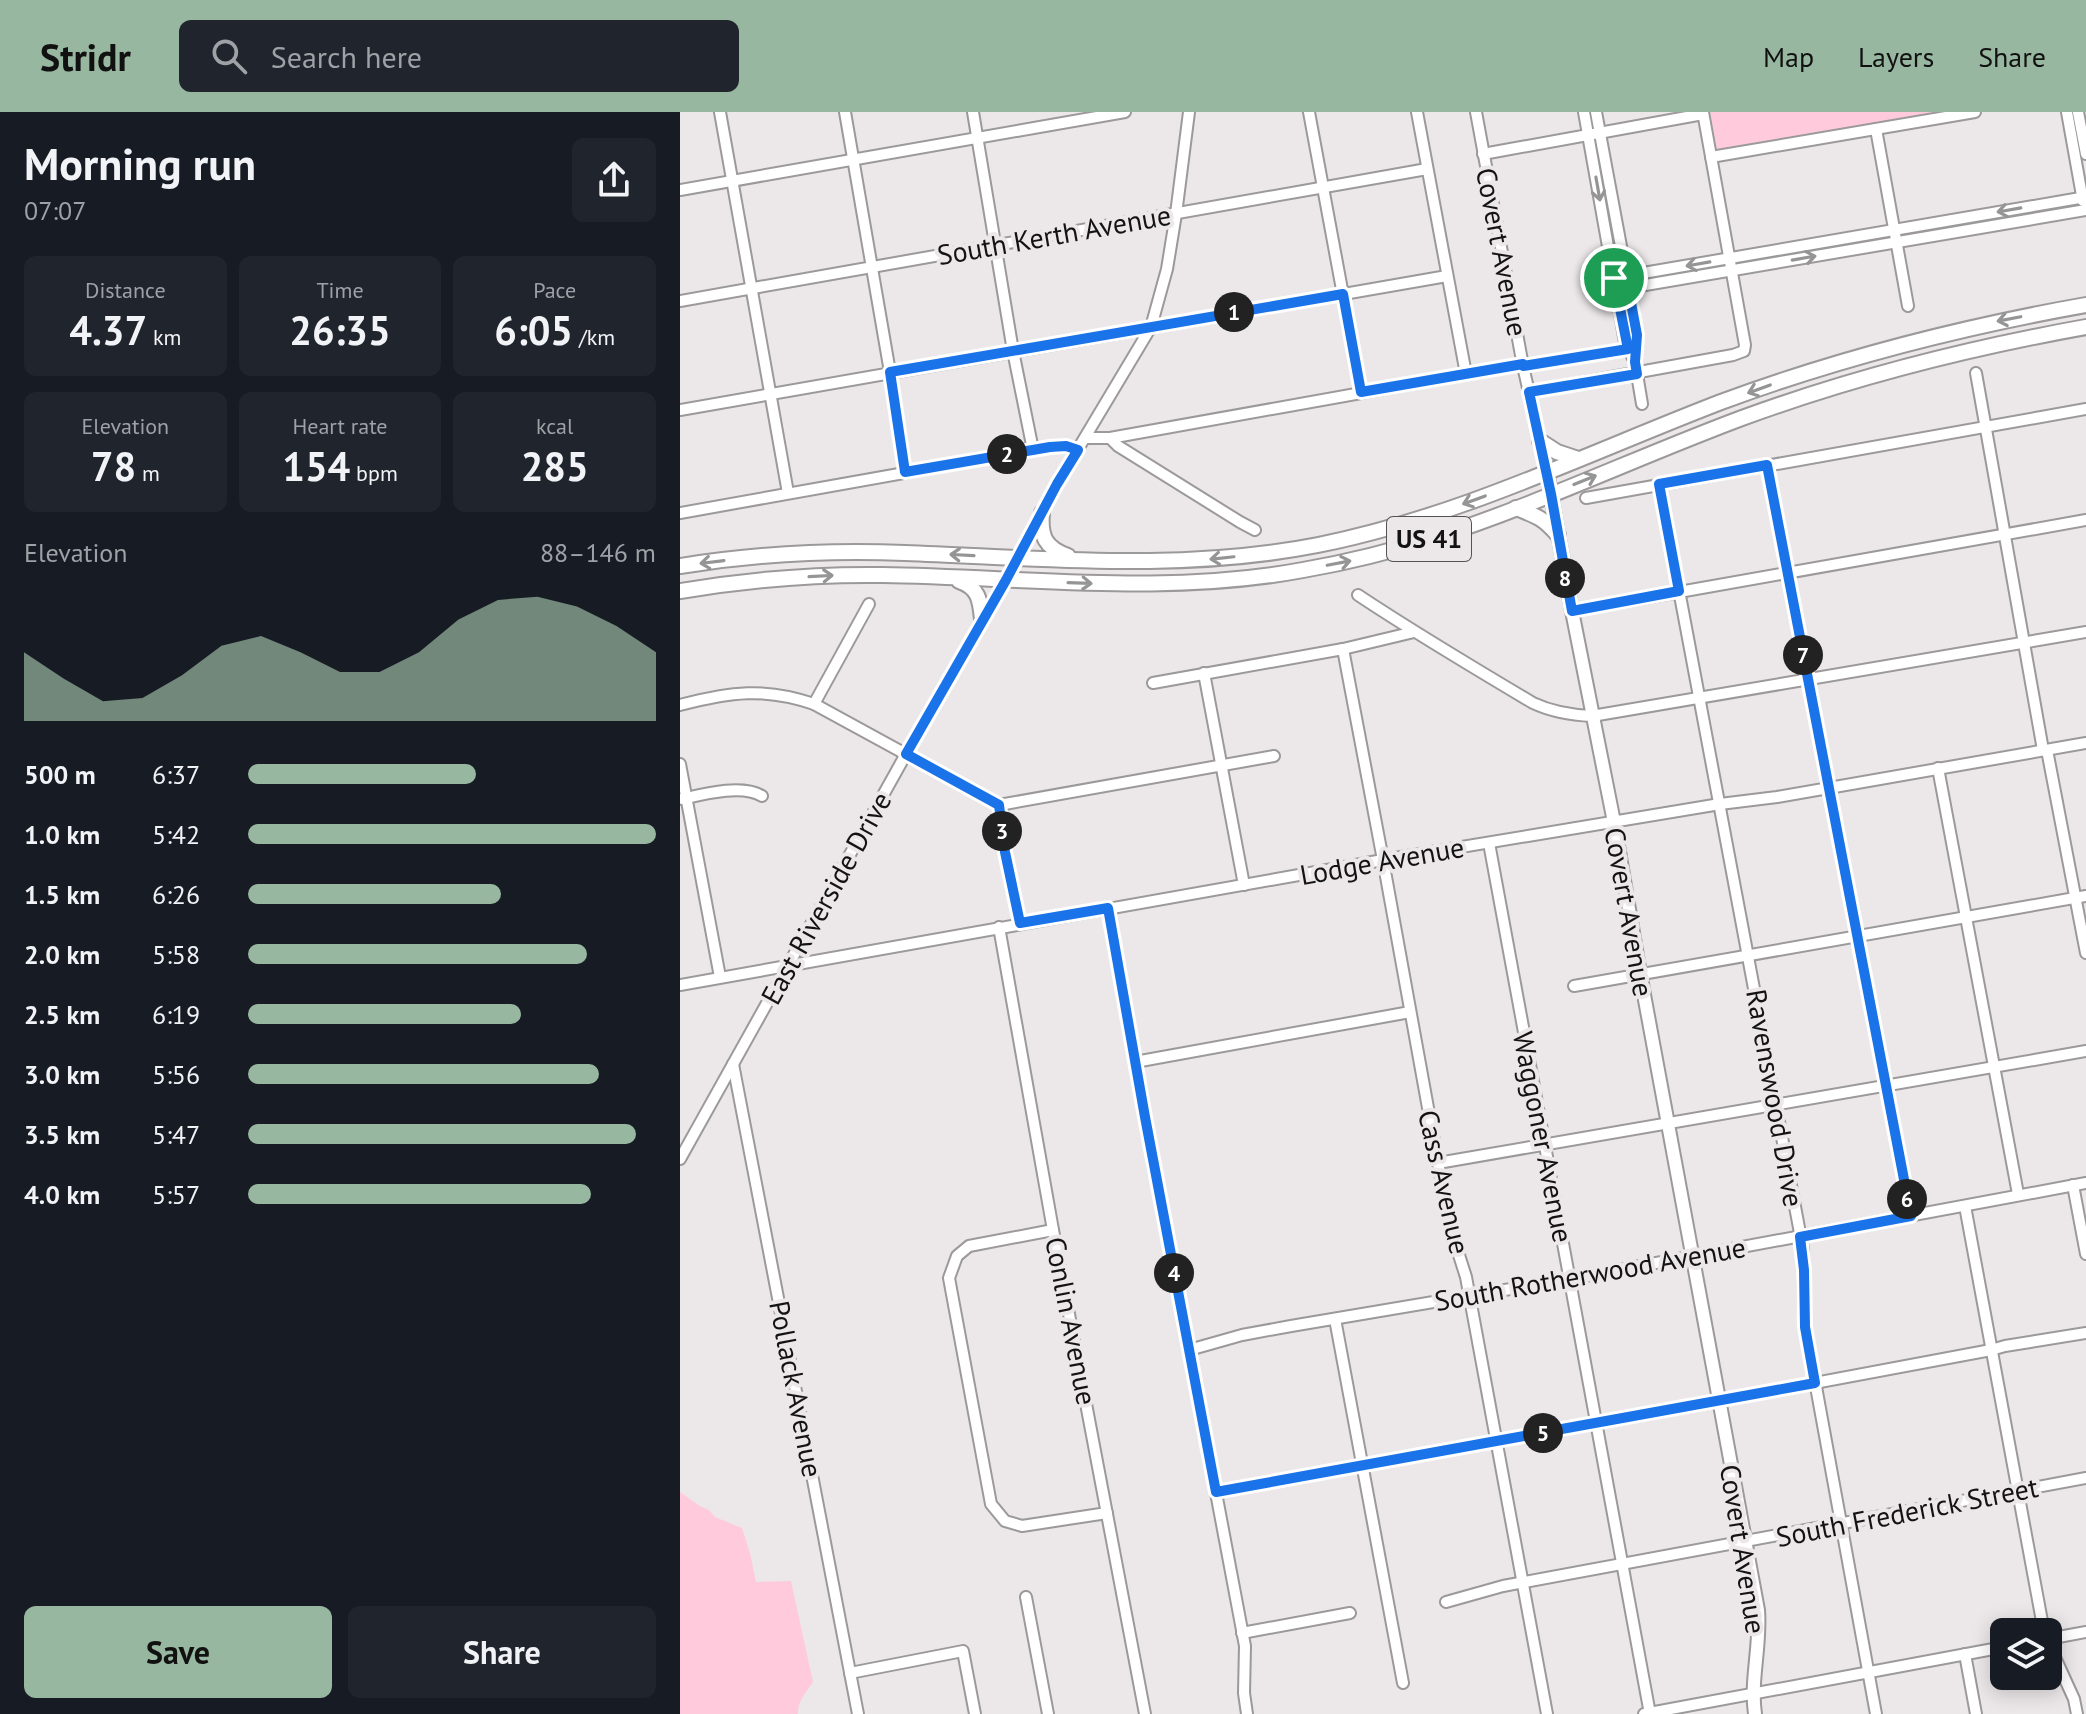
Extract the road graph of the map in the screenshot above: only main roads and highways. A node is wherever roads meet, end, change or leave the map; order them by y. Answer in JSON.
{"nodes":[{"id":1,"x":2086,"y":305,"type":"edge"},
{"id":2,"x":2086,"y":327,"type":"edge"},
{"id":3,"x":1540,"y":441,"type":"road end"},
{"id":4,"x":1578,"y":459,"type":"junction"},
{"id":5,"x":1547,"y":472,"type":"junction"},
{"id":6,"x":1551,"y":494,"type":"junction"},
{"id":7,"x":1516,"y":508,"type":"junction"},
{"id":8,"x":1042,"y":513,"type":"road end"},
{"id":9,"x":1558,"y":535,"type":"junction"},
{"id":10,"x":1096,"y":561,"type":"junction"},
{"id":11,"x":680,"y":566,"type":"edge"},
{"id":12,"x":927,"y":576,"type":"junction"},
{"id":13,"x":680,"y":591,"type":"edge"},
{"id":14,"x":982,"y":619,"type":"road end"},
{"id":15,"x":1755,"y":1714,"type":"edge"}],
"edges":[{"from":1,"to":4,"type":"highway","number":"US 41","one_way":true},
{"from":6,"to":2,"type":"highway","number":"US 41","one_way":true},
{"from":3,"to":4,"type":"highway"},
{"from":4,"to":5,"type":"highway","number":"US 41"},
{"from":5,"to":6,"type":"main road","name":"Covert Avenue"},
{"from":5,"to":10,"type":"highway","number":"US 41","one_way":true},
{"from":6,"to":7,"type":"highway","number":"US 41"},
{"from":6,"to":9,"type":"main road","name":"Covert Avenue"},
{"from":7,"to":9,"type":"highway"},
{"from":12,"to":7,"type":"highway","number":"US 41","one_way":true},
{"from":8,"to":10,"type":"highway"},
{"from":9,"to":15,"type":"main road","name":"Covert Avenue"},
{"from":10,"to":11,"type":"highway","number":"US 41","one_way":true},
{"from":13,"to":12,"type":"highway","number":"US 41","one_way":true},
{"from":12,"to":14,"type":"highway"}]}
